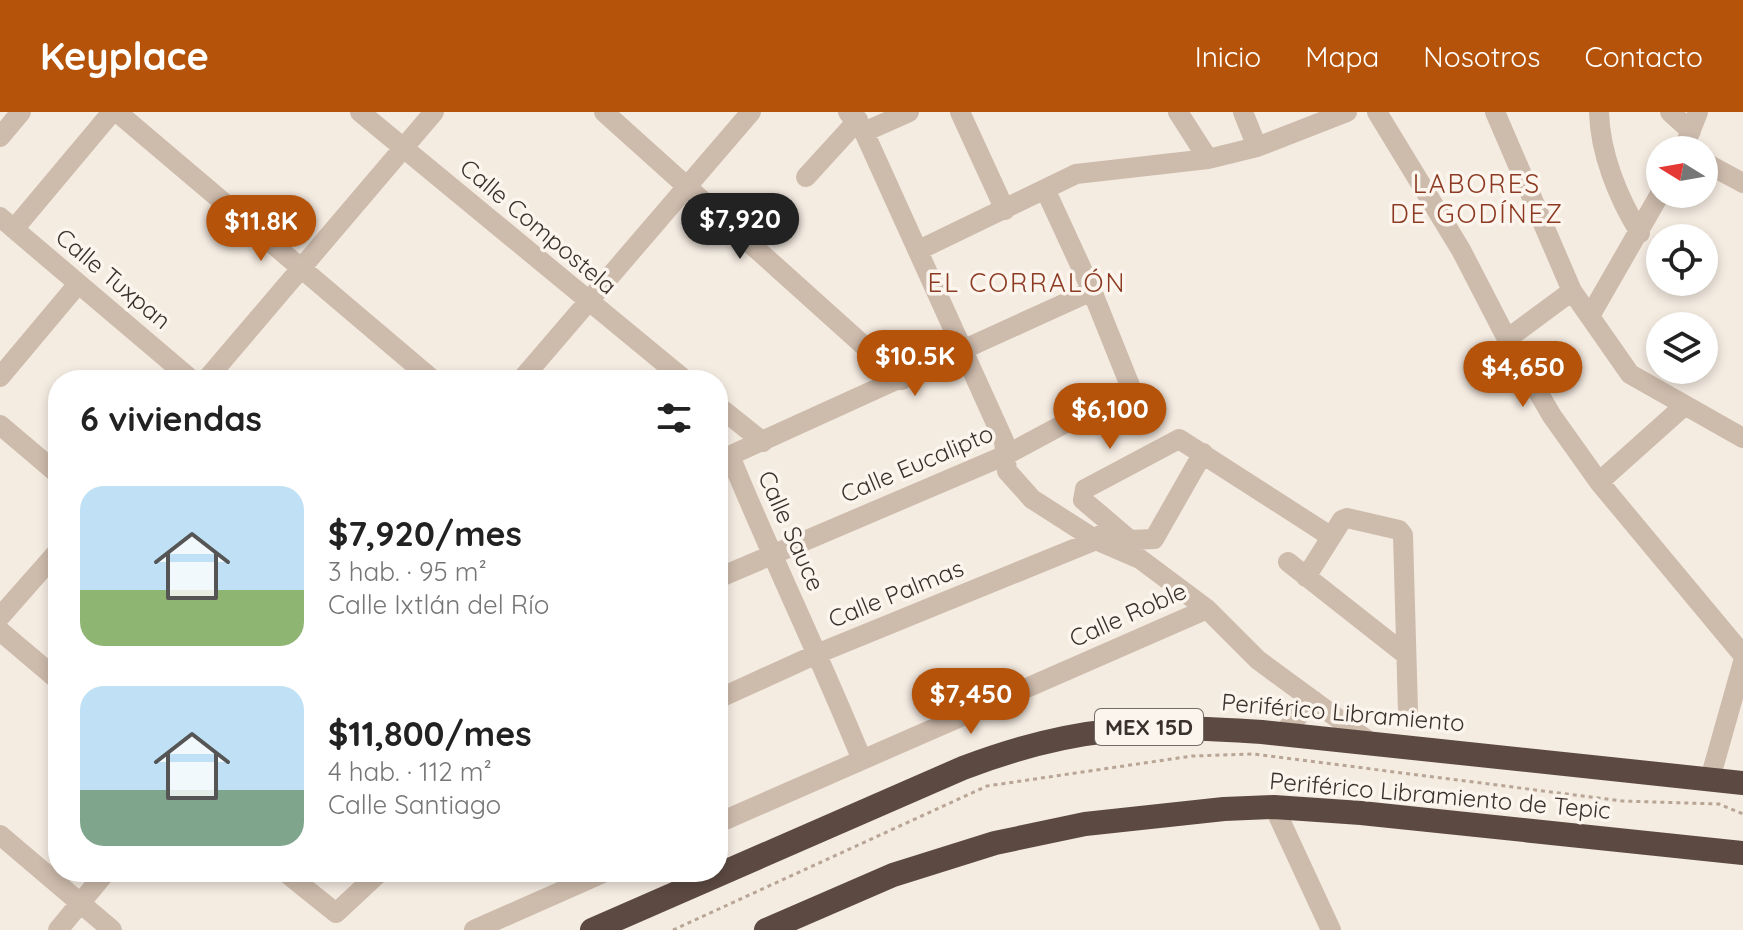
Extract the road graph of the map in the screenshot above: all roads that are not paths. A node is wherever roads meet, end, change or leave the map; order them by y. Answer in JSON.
{"nodes":[{"id":1,"x":21,"y":112,"type":"edge"},
{"id":2,"x":115,"y":112,"type":"edge"},
{"id":3,"x":360,"y":112,"type":"edge"},
{"id":4,"x":434,"y":112,"type":"edge"},
{"id":5,"x":604,"y":112,"type":"edge"},
{"id":6,"x":751,"y":112,"type":"edge"},
{"id":7,"x":909,"y":112,"type":"edge"},
{"id":8,"x":960,"y":112,"type":"edge"},
{"id":9,"x":1178,"y":112,"type":"edge"},
{"id":10,"x":1243,"y":112,"type":"edge"},
{"id":11,"x":1347,"y":112,"type":"edge"},
{"id":12,"x":1377,"y":112,"type":"edge"},
{"id":13,"x":1495,"y":112,"type":"edge"},
{"id":14,"x":1599,"y":112,"type":"edge"},
{"id":15,"x":1670,"y":112,"type":"edge"},
{"id":16,"x":857,"y":121,"type":"edge"},
{"id":17,"x":1686,"y":136,"type":"edge"},
{"id":18,"x":0,"y":137,"type":"edge"},
{"id":19,"x":1257,"y":147,"type":"junction"},
{"id":20,"x":403,"y":148,"type":"junction"},
{"id":21,"x":1208,"y":159,"type":"junction"},
{"id":22,"x":1718,"y":170,"type":"edge"},
{"id":23,"x":806,"y":177,"type":"dead end"},
{"id":24,"x":687,"y":183,"type":"junction"},
{"id":25,"x":1743,"y":183,"type":"edge"},
{"id":26,"x":1045,"y":189,"type":"junction"},
{"id":27,"x":1653,"y":208,"type":"edge"},
{"id":28,"x":1005,"y":210,"type":"junction"},
{"id":29,"x":7,"y":223,"type":"edge"},
{"id":30,"x":1640,"y":233,"type":"junction"},
{"id":31,"x":919,"y":250,"type":"junction"},
{"id":32,"x":301,"y":268,"type":"junction"},
{"id":33,"x":78,"y":284,"type":"junction"},
{"id":34,"x":1092,"y":291,"type":"junction"},
{"id":35,"x":1572,"y":291,"type":"junction"},
{"id":36,"x":586,"y":301,"type":"junction"},
{"id":37,"x":1590,"y":316,"type":"junction"},
{"id":38,"x":1507,"y":339,"type":"junction"},
{"id":39,"x":962,"y":350,"type":"junction"},
{"id":40,"x":180,"y":370,"type":"edge"},
{"id":41,"x":214,"y":370,"type":"edge"},
{"id":42,"x":421,"y":370,"type":"edge"},
{"id":43,"x":529,"y":370,"type":"edge"},
{"id":44,"x":672,"y":370,"type":"edge"},
{"id":45,"x":0,"y":377,"type":"edge"},
{"id":46,"x":902,"y":380,"type":"junction"},
{"id":47,"x":1684,"y":406,"type":"junction"},
{"id":48,"x":728,"y":414,"type":"edge"},
{"id":49,"x":0,"y":425,"type":"edge"},
{"id":50,"x":1743,"y":438,"type":"edge"},
{"id":51,"x":763,"y":442,"type":"junction"},
{"id":52,"x":1203,"y":453,"type":"junction"},
{"id":53,"x":1006,"y":455,"type":"junction"},
{"id":54,"x":728,"y":456,"type":"edge"},
{"id":55,"x":48,"y":466,"type":"edge"},
{"id":56,"x":728,"y":466,"type":"edge"},
{"id":57,"x":1599,"y":482,"type":"junction"},
{"id":58,"x":1111,"y":525,"type":"junction"},
{"id":59,"x":1330,"y":536,"type":"junction"},
{"id":60,"x":1096,"y":540,"type":"junction"},
{"id":61,"x":770,"y":555,"type":"junction"},
{"id":62,"x":48,"y":562,"type":"edge"},
{"id":63,"x":1288,"y":562,"type":"dead end"},
{"id":64,"x":728,"y":574,"type":"edge"},
{"id":65,"x":1306,"y":577,"type":"junction"},
{"id":66,"x":1207,"y":609,"type":"junction"},
{"id":67,"x":0,"y":617,"type":"edge"},
{"id":68,"x":0,"y":631,"type":"edge"},
{"id":69,"x":819,"y":653,"type":"junction"},
{"id":70,"x":1406,"y":655,"type":"junction"},
{"id":71,"x":1743,"y":655,"type":"edge"},
{"id":72,"x":1743,"y":662,"type":"edge"},
{"id":73,"x":48,"y":672,"type":"edge"},
{"id":74,"x":728,"y":694,"type":"edge"},
{"id":75,"x":1313,"y":700,"type":"junction"},
{"id":76,"x":1408,"y":711,"type":"dead end"},
{"id":77,"x":1282,"y":734,"type":"junction"},
{"id":78,"x":1370,"y":742,"type":"junction"},
{"id":79,"x":862,"y":760,"type":"junction"},
{"id":80,"x":1710,"y":779,"type":"junction"},
{"id":81,"x":1743,"y":783,"type":"edge"},
{"id":82,"x":1274,"y":807,"type":"junction"},
{"id":83,"x":728,"y":819,"type":"edge"},
{"id":84,"x":0,"y":835,"type":"edge"},
{"id":85,"x":1743,"y":853,"type":"edge"},
{"id":86,"x":728,"y":872,"type":"edge"},
{"id":87,"x":48,"y":876,"type":"edge"},
{"id":88,"x":55,"y":882,"type":"edge"},
{"id":89,"x":98,"y":882,"type":"edge"},
{"id":90,"x":297,"y":882,"type":"edge"},
{"id":91,"x":370,"y":882,"type":"edge"},
{"id":92,"x":582,"y":882,"type":"edge"},
{"id":93,"x":704,"y":882,"type":"edge"},
{"id":94,"x":80,"y":903,"type":"junction"},
{"id":95,"x":58,"y":930,"type":"edge"},
{"id":96,"x":112,"y":930,"type":"edge"},
{"id":97,"x":474,"y":930,"type":"edge"},
{"id":98,"x":592,"y":930,"type":"edge"},
{"id":99,"x":766,"y":930,"type":"edge"},
{"id":100,"x":1331,"y":930,"type":"edge"}],
"edges":[{"from":1,"to":18,"type":"street"},
{"from":2,"to":29,"type":"street"},
{"from":2,"to":32,"type":"street"},
{"from":3,"to":20,"type":"street","name":"Calle Compostela"},
{"from":4,"to":20,"type":"street"},
{"from":5,"to":24,"type":"street"},
{"from":6,"to":24,"type":"street"},
{"from":7,"to":16,"type":"street"},
{"from":8,"to":28,"type":"street"},
{"from":9,"to":21,"type":"street"},
{"from":10,"to":19,"type":"street"},
{"from":11,"to":19,"type":"street"},
{"from":12,"to":38,"type":"street"},
{"from":13,"to":35,"type":"street"},
{"from":14,"to":30,"type":"street"},
{"from":15,"to":17,"type":"street"},
{"from":16,"to":23,"type":"street"},
{"from":16,"to":31,"type":"street"},
{"from":19,"to":21,"type":"street"},
{"from":20,"to":32,"type":"street"},
{"from":20,"to":36,"type":"street","name":"Calle Compostela"},
{"from":21,"to":26,"type":"street"},
{"from":22,"to":25,"type":"street"},
{"from":24,"to":36,"type":"street"},
{"from":24,"to":46,"type":"street"},
{"from":26,"to":28,"type":"street"},
{"from":26,"to":34,"type":"street"},
{"from":27,"to":30,"type":"street"},
{"from":28,"to":31,"type":"street"},
{"from":29,"to":33,"type":"street","name":"Calle Tuxpan"},
{"from":30,"to":37,"type":"street"},
{"from":31,"to":39,"type":"street"},
{"from":32,"to":41,"type":"street"},
{"from":32,"to":42,"type":"street"},
{"from":33,"to":40,"type":"street","name":"Calle Tuxpan"},
{"from":33,"to":45,"type":"street"},
{"from":34,"to":39,"type":"street"},
{"from":34,"to":53,"type":"street","name":"Calle Eucalipto"},
{"from":35,"to":37,"type":"street"},
{"from":35,"to":38,"type":"street"},
{"from":36,"to":43,"type":"street"},
{"from":36,"to":44,"type":"street","name":"Calle Compostela"},
{"from":37,"to":47,"type":"street"},
{"from":38,"to":57,"type":"street"},
{"from":39,"to":46,"type":"street"},
{"from":39,"to":53,"type":"street"},
{"from":46,"to":51,"type":"street"},
{"from":47,"to":50,"type":"street"},
{"from":47,"to":57,"type":"street"},
{"from":48,"to":51,"type":"street"},
{"from":49,"to":55,"type":"street"},
{"from":51,"to":54,"type":"street"},
{"from":52,"to":58,"type":"street"},
{"from":52,"to":58,"type":"street"},
{"from":52,"to":59,"type":"street"},
{"from":53,"to":60,"type":"street"},
{"from":53,"to":61,"type":"street","name":"Calle Eucalipto"},
{"from":56,"to":61,"type":"street","name":"Calle Sauce"},
{"from":57,"to":71,"type":"street"},
{"from":58,"to":60,"type":"street"},
{"from":59,"to":65,"type":"street"},
{"from":59,"to":70,"type":"street"},
{"from":60,"to":66,"type":"street"},
{"from":60,"to":69,"type":"street","name":"Calle Palmas"},
{"from":61,"to":64,"type":"street","name":"Calle Eucalipto"},
{"from":61,"to":69,"type":"street","name":"Calle Sauce"},
{"from":62,"to":67,"type":"street"},
{"from":63,"to":65,"type":"street"},
{"from":65,"to":70,"type":"street"},
{"from":66,"to":75,"type":"street"},
{"from":66,"to":79,"type":"street","name":"Calle Roble"},
{"from":68,"to":73,"type":"street"},
{"from":69,"to":74,"type":"street","name":"Calle Palmas"},
{"from":69,"to":79,"type":"street","name":"Calle Sauce"},
{"from":70,"to":76,"type":"street"},
{"from":72,"to":80,"type":"street"},
{"from":75,"to":77,"type":"street"},
{"from":75,"to":78,"type":"street"},
{"from":77,"to":78,"type":"highway","name":"Periférico Libramiento","number":"MEX 15D"},
{"from":77,"to":86,"type":"highway","name":"Periférico Libramiento","number":"MEX 15D"},
{"from":78,"to":80,"type":"highway","name":"Periférico Libramiento","number":"MEX 15D"},
{"from":79,"to":83,"type":"street","name":"Calle Roble"},
{"from":80,"to":81,"type":"highway","name":"Periférico Libramiento","number":"MEX 15D"},
{"from":82,"to":85,"type":"highway","name":"Periférico Libramiento de Tepic"},
{"from":82,"to":99,"type":"highway","name":"Periférico Libramiento de Tepic"},
{"from":82,"to":100,"type":"street"},
{"from":84,"to":87,"type":"street"},
{"from":88,"to":94,"type":"street"},
{"from":89,"to":94,"type":"street"},
{"from":90,"to":91,"type":"street"},
{"from":92,"to":97,"type":"street"},
{"from":93,"to":98,"type":"highway","name":"Periférico Libramiento","number":"MEX 15D"},
{"from":94,"to":95,"type":"street"},
{"from":94,"to":96,"type":"street"}]}
